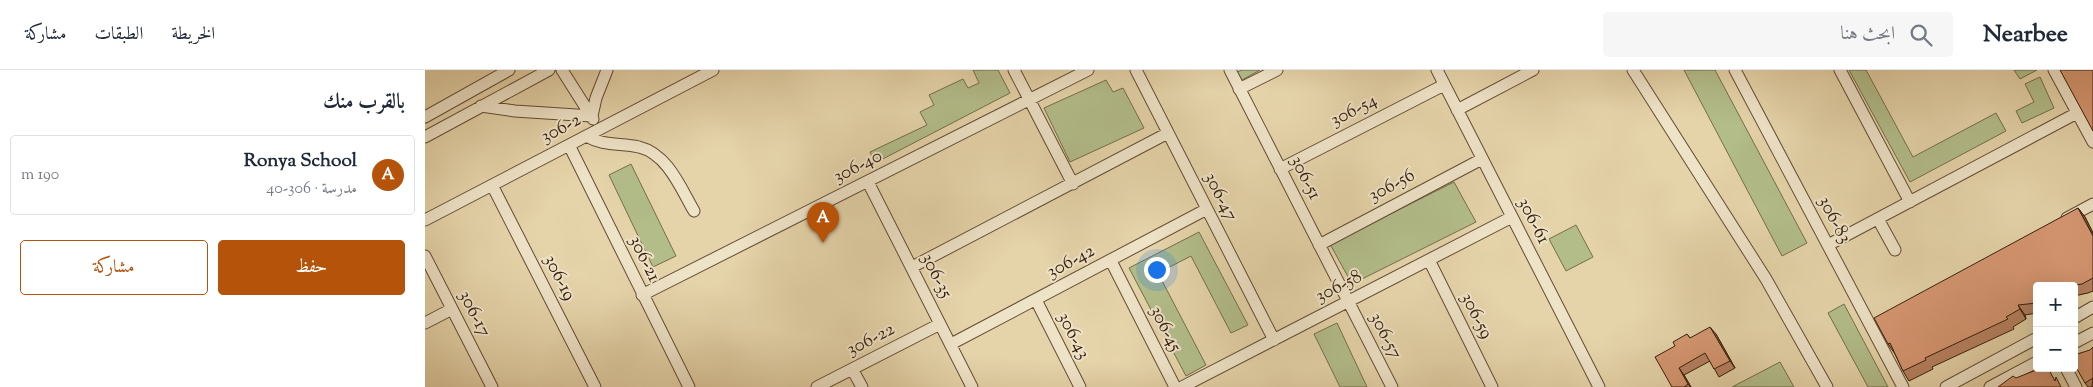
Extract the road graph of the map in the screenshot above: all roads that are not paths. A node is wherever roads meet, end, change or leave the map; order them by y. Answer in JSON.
{"nodes":[{"id":1,"x":509,"y":70,"type":"edge"},
{"id":2,"x":549,"y":70,"type":"edge"},
{"id":3,"x":562,"y":70,"type":"edge"},
{"id":4,"x":607,"y":70,"type":"edge"},
{"id":5,"x":713,"y":70,"type":"edge"},
{"id":6,"x":1014,"y":70,"type":"edge"},
{"id":7,"x":1088,"y":70,"type":"edge"},
{"id":8,"x":1136,"y":70,"type":"edge"},
{"id":9,"x":1230,"y":70,"type":"edge"},
{"id":10,"x":1277,"y":70,"type":"edge"},
{"id":11,"x":1437,"y":70,"type":"edge"},
{"id":12,"x":1533,"y":70,"type":"edge"},
{"id":13,"x":1633,"y":70,"type":"edge"},
{"id":14,"x":1735,"y":70,"type":"edge"},
{"id":15,"x":1840,"y":70,"type":"edge"},
{"id":16,"x":2054,"y":70,"type":"edge"},
{"id":17,"x":697,"y":74,"type":"edge"},
{"id":18,"x":1444,"y":85,"type":"junction"},
{"id":19,"x":1239,"y":89,"type":"junction"},
{"id":20,"x":1030,"y":100,"type":"junction"},
{"id":21,"x":481,"y":106,"type":"junction"},
{"id":22,"x":1457,"y":110,"type":"junction"},
{"id":23,"x":2077,"y":113,"type":"junction"},
{"id":24,"x":591,"y":116,"type":"junction"},
{"id":25,"x":425,"y":117,"type":"edge"},
{"id":26,"x":599,"y":129,"type":"junction"},
{"id":27,"x":1168,"y":133,"type":"junction"},
{"id":28,"x":586,"y":136,"type":"junction"},
{"id":29,"x":425,"y":137,"type":"edge"},
{"id":30,"x":2093,"y":142,"type":"edge"},
{"id":31,"x":569,"y":145,"type":"junction"},
{"id":32,"x":1482,"y":159,"type":"junction"},
{"id":33,"x":1280,"y":169,"type":"junction"},
{"id":34,"x":868,"y":182,"type":"junction"},
{"id":35,"x":1073,"y":184,"type":"junction"},
{"id":36,"x":492,"y":185,"type":"junction"},
{"id":37,"x":1910,"y":202,"type":"junction"},
{"id":38,"x":1207,"y":209,"type":"junction"},
{"id":39,"x":2091,"y":209,"type":"edge"},
{"id":40,"x":694,"y":212,"type":"dead end"},
{"id":41,"x":1512,"y":217,"type":"junction"},
{"id":42,"x":1878,"y":219,"type":"junction"},
{"id":43,"x":425,"y":220,"type":"edge"},
{"id":44,"x":2053,"y":226,"type":"edge"},
{"id":45,"x":1319,"y":245,"type":"junction"},
{"id":46,"x":1828,"y":245,"type":"junction"},
{"id":47,"x":1895,"y":250,"type":"dead end"},
{"id":48,"x":425,"y":256,"type":"edge"},
{"id":49,"x":1429,"y":260,"type":"junction"},
{"id":50,"x":1111,"y":261,"type":"junction"},
{"id":51,"x":911,"y":267,"type":"junction"},
{"id":52,"x":642,"y":295,"type":"junction"},
{"id":53,"x":1036,"y":300,"type":"junction"},
{"id":54,"x":1348,"y":302,"type":"junction"},
{"id":55,"x":2093,"y":307,"type":"edge"},
{"id":56,"x":452,"y":309,"type":"junction"},
{"id":57,"x":2078,"y":316,"type":"edge"},
{"id":58,"x":425,"y":322,"type":"edge"},
{"id":59,"x":940,"y":324,"type":"junction"},
{"id":60,"x":2093,"y":333,"type":"edge"},
{"id":61,"x":1274,"y":340,"type":"junction"},
{"id":62,"x":2033,"y":340,"type":"edge"},
{"id":63,"x":2078,"y":341,"type":"edge"},
{"id":64,"x":951,"y":344,"type":"junction"},
{"id":65,"x":2033,"y":364,"type":"edge"},
{"id":66,"x":852,"y":369,"type":"junction"},
{"id":67,"x":2068,"y":372,"type":"edge"},
{"id":68,"x":492,"y":387,"type":"edge"},
{"id":69,"x":595,"y":387,"type":"edge"},
{"id":70,"x":689,"y":387,"type":"edge"},
{"id":71,"x":817,"y":387,"type":"edge"},
{"id":72,"x":862,"y":387,"type":"edge"},
{"id":73,"x":972,"y":387,"type":"edge"},
{"id":74,"x":1080,"y":387,"type":"edge"},
{"id":75,"x":1175,"y":387,"type":"edge"},
{"id":76,"x":1182,"y":387,"type":"edge"},
{"id":77,"x":1392,"y":387,"type":"edge"},
{"id":78,"x":1492,"y":387,"type":"edge"},
{"id":79,"x":1599,"y":387,"type":"edge"},
{"id":80,"x":1827,"y":387,"type":"edge"},
{"id":81,"x":1903,"y":387,"type":"edge"},
{"id":82,"x":1947,"y":387,"type":"edge"},
{"id":83,"x":1991,"y":387,"type":"edge"},
{"id":84,"x":2076,"y":387,"type":"edge"}],
"edges":[{"from":1,"to":25,"type":"street"},
{"from":2,"to":21,"type":"street"},
{"from":3,"to":24,"type":"street"},
{"from":4,"to":24,"type":"street"},
{"from":5,"to":17,"type":"street","name":"306-2"},
{"from":6,"to":20,"type":"street"},
{"from":7,"to":20,"type":"street","name":"306-40"},
{"from":8,"to":27,"type":"street","name":"306-47"},
{"from":9,"to":19,"type":"street","name":"306-51"},
{"from":10,"to":19,"type":"street"},
{"from":11,"to":18,"type":"street","name":"306-61"},
{"from":12,"to":22,"type":"street"},
{"from":13,"to":80,"type":"street"},
{"from":14,"to":46,"type":"street","name":"306-83"},
{"from":15,"to":37,"type":"street"},
{"from":16,"to":23,"type":"street"},
{"from":17,"to":26,"type":"street","name":"306-2"},
{"from":18,"to":22,"type":"street","name":"306-61"},
{"from":18,"to":33,"type":"street","name":"306-54"},
{"from":19,"to":33,"type":"street","name":"306-51"},
{"from":20,"to":34,"type":"street","name":"306-40"},
{"from":20,"to":35,"type":"street"},
{"from":21,"to":24,"type":"street"},
{"from":21,"to":29,"type":"street"},
{"from":22,"to":32,"type":"street","name":"306-61"},
{"from":23,"to":30,"type":"street"},
{"from":23,"to":37,"type":"street"},
{"from":24,"to":26,"type":"street"},
{"from":26,"to":28,"type":"street","name":"306-2"},
{"from":27,"to":35,"type":"street"},
{"from":27,"to":38,"type":"street","name":"306-47"},
{"from":28,"to":31,"type":"street","name":"306-2"},
{"from":28,"to":40,"type":"street"},
{"from":31,"to":36,"type":"street","name":"306-2"},
{"from":31,"to":52,"type":"street","name":"306-21"},
{"from":32,"to":41,"type":"street","name":"306-61"},
{"from":32,"to":45,"type":"street","name":"306-56"},
{"from":33,"to":45,"type":"street","name":"306-51"},
{"from":34,"to":51,"type":"street","name":"306-35"},
{"from":34,"to":52,"type":"street","name":"306-40"},
{"from":35,"to":51,"type":"street"},
{"from":36,"to":43,"type":"street","name":"306-2"},
{"from":36,"to":69,"type":"street","name":"306-19"},
{"from":37,"to":42,"type":"street"},
{"from":38,"to":50,"type":"street","name":"306-42"},
{"from":38,"to":61,"type":"street","name":"306-47"},
{"from":39,"to":44,"type":"street"},
{"from":41,"to":49,"type":"street","name":"306-58"},
{"from":41,"to":79,"type":"street","name":"306-61"},
{"from":42,"to":46,"type":"street"},
{"from":42,"to":47,"type":"street"},
{"from":45,"to":54,"type":"street","name":"306-51"},
{"from":46,"to":81,"type":"street","name":"306-83"},
{"from":48,"to":56,"type":"street","name":"306-17"},
{"from":49,"to":54,"type":"street","name":"306-58"},
{"from":49,"to":78,"type":"street","name":"306-59"},
{"from":50,"to":53,"type":"street","name":"306-42"},
{"from":50,"to":75,"type":"street","name":"306-45"},
{"from":51,"to":59,"type":"street","name":"306-35"},
{"from":52,"to":70,"type":"street","name":"306-21"},
{"from":53,"to":64,"type":"street","name":"306-42"},
{"from":53,"to":74,"type":"street","name":"306-43"},
{"from":54,"to":61,"type":"street","name":"306-58"},
{"from":54,"to":77,"type":"street","name":"306-57"},
{"from":55,"to":57,"type":"street"},
{"from":56,"to":58,"type":"street"},
{"from":56,"to":68,"type":"street","name":"306-17"},
{"from":59,"to":64,"type":"street","name":"306-35"},
{"from":59,"to":66,"type":"street","name":"306-22"},
{"from":60,"to":63,"type":"street"},
{"from":61,"to":76,"type":"street","name":"306-58"},
{"from":62,"to":82,"type":"street"},
{"from":64,"to":73,"type":"street","name":"306-35"},
{"from":65,"to":83,"type":"street"},
{"from":66,"to":71,"type":"street","name":"306-22"},
{"from":66,"to":72,"type":"street"},
{"from":67,"to":84,"type":"street"}]}
